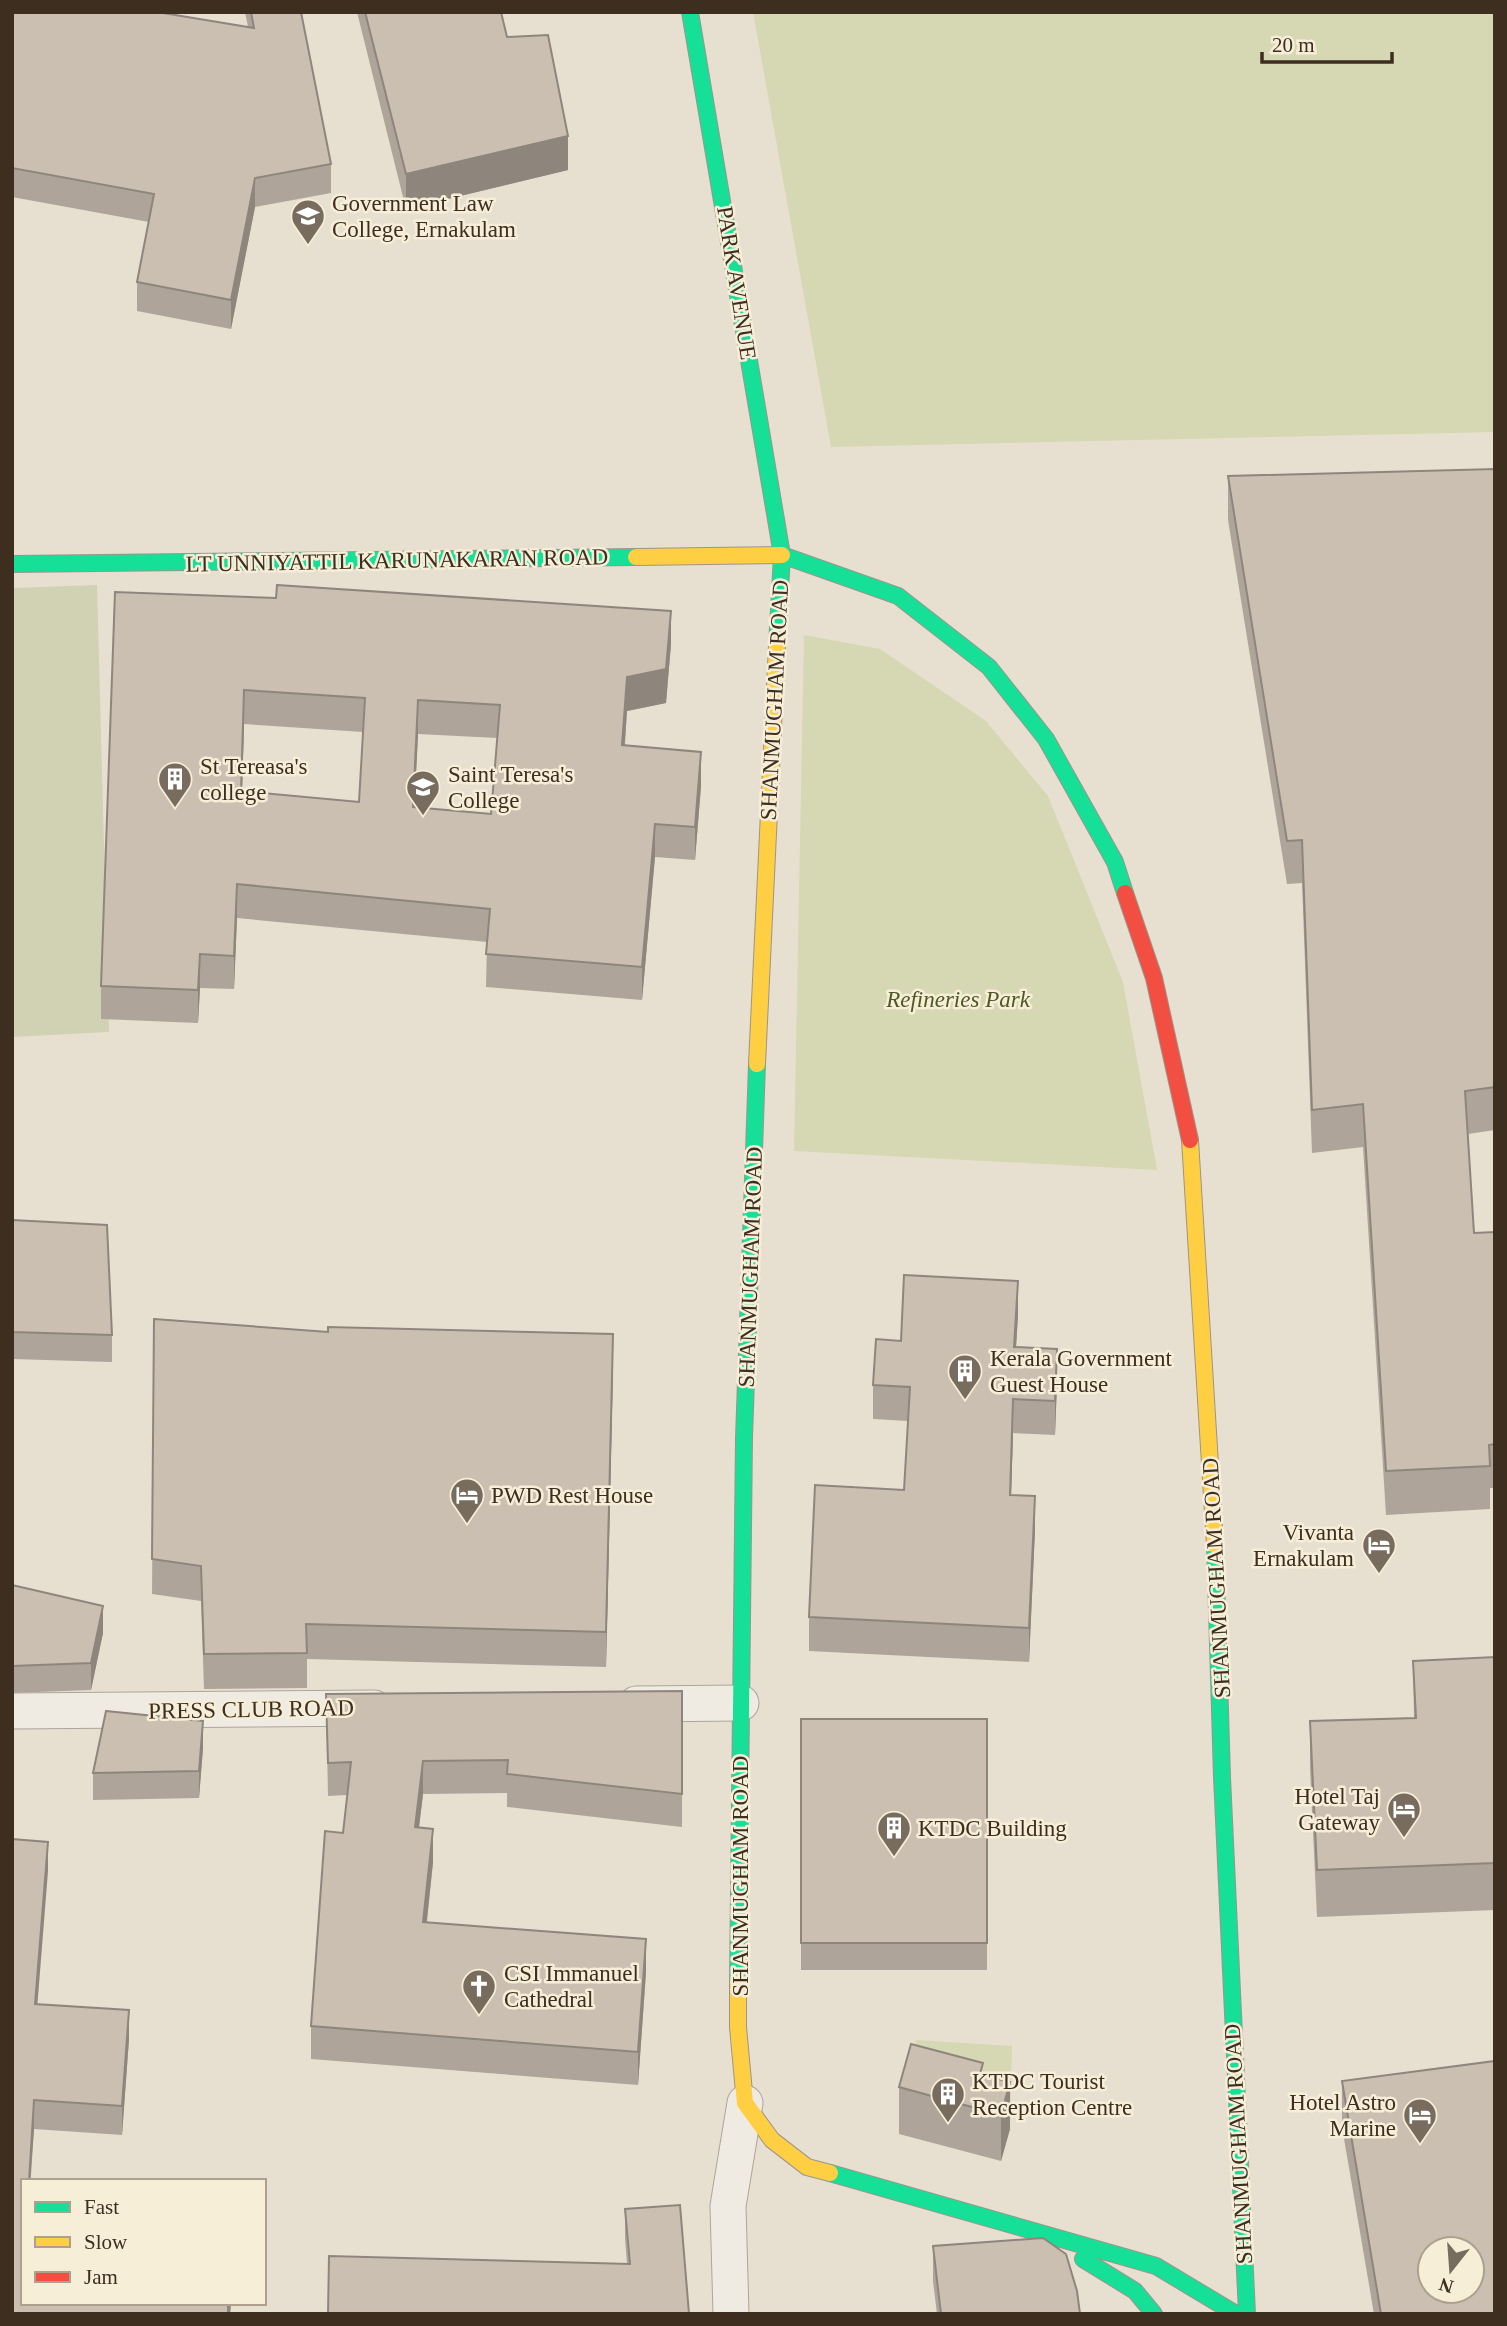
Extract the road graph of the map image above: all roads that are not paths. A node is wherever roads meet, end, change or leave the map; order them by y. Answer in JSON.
{"nodes":[{"id":1,"x":690,"y":12,"type":"edge"},
{"id":2,"x":782,"y":555,"type":"junction"},
{"id":3,"x":12,"y":564,"type":"edge"},
{"id":4,"x":741,"y":1703,"type":"junction"},
{"id":5,"x":604,"y":1705,"type":"edge"},
{"id":6,"x":413,"y":1707,"type":"edge"},
{"id":7,"x":12,"y":1711,"type":"edge"},
{"id":8,"x":745,"y":2103,"type":"junction"},
{"id":9,"x":1048,"y":2238,"type":"junction"},
{"id":10,"x":731,"y":2314,"type":"edge"},
{"id":11,"x":1154,"y":2314,"type":"edge"},
{"id":12,"x":1236,"y":2314,"type":"edge"},
{"id":13,"x":1247,"y":2314,"type":"edge"}],
"edges":[{"from":1,"to":2,"type":"main road","name":"PARK AVENUE"},
{"from":2,"to":3,"type":"main road","name":"LT UNNIYATTIL KARUNAKARAN ROAD"},
{"from":2,"to":4,"type":"main road","name":"SHANMUGHAM ROAD"},
{"from":2,"to":13,"type":"main road","name":"SHANMUGHAM ROAD"},
{"from":4,"to":5,"type":"street"},
{"from":4,"to":8,"type":"main road","name":"SHANMUGHAM ROAD"},
{"from":6,"to":7,"type":"street","name":"PRESS CLUB ROAD"},
{"from":8,"to":9,"type":"main road"},
{"from":8,"to":10,"type":"street"},
{"from":9,"to":11,"type":"main road"},
{"from":9,"to":12,"type":"main road"}]}
